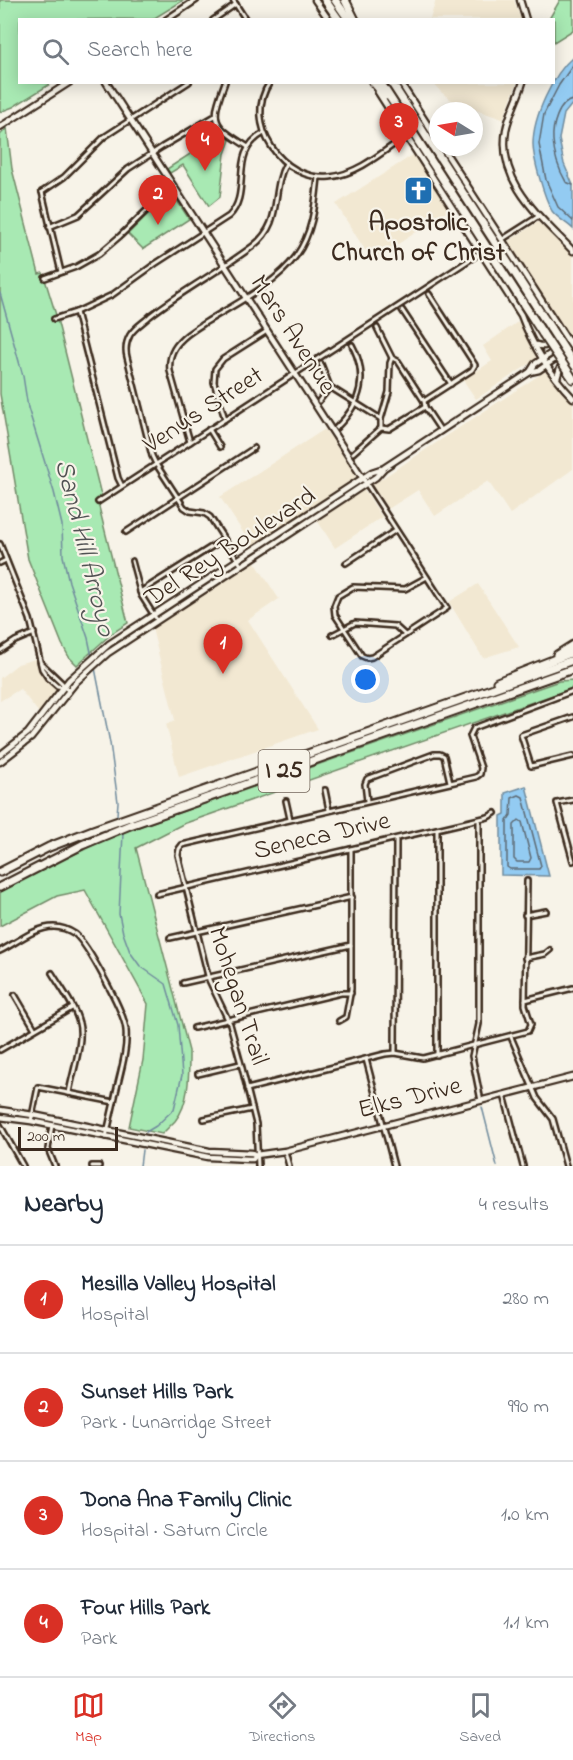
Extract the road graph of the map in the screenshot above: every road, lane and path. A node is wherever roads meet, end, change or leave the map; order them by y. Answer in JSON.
{"nodes":[{"id":1,"x":196,"y":0,"type":"edge"},
{"id":2,"x":315,"y":0,"type":"edge"},
{"id":3,"x":325,"y":0,"type":"edge"},
{"id":4,"x":335,"y":0,"type":"edge"},
{"id":5,"x":345,"y":0,"type":"edge"},
{"id":6,"x":520,"y":0,"type":"edge"},
{"id":7,"x":234,"y":2,"type":"edge"},
{"id":8,"x":169,"y":18,"type":"edge"},
{"id":9,"x":215,"y":18,"type":"edge"},
{"id":10,"x":245,"y":18,"type":"edge"},
{"id":11,"x":328,"y":18,"type":"edge"},
{"id":12,"x":338,"y":18,"type":"edge"},
{"id":13,"x":348,"y":18,"type":"edge"},
{"id":14,"x":356,"y":18,"type":"edge"},
{"id":15,"x":525,"y":18,"type":"edge"},
{"id":16,"x":67,"y":84,"type":"edge"},
{"id":17,"x":110,"y":84,"type":"edge"},
{"id":18,"x":186,"y":84,"type":"edge"},
{"id":19,"x":224,"y":84,"type":"edge"},
{"id":20,"x":269,"y":84,"type":"edge"},
{"id":21,"x":373,"y":84,"type":"edge"},
{"id":22,"x":374,"y":84,"type":"edge"},
{"id":23,"x":381,"y":84,"type":"edge"},
{"id":24,"x":392,"y":84,"type":"edge"},
{"id":25,"x":401,"y":84,"type":"edge"},
{"id":26,"x":523,"y":84,"type":"edge"},
{"id":27,"x":401,"y":114,"type":"junction"},
{"id":28,"x":215,"y":116,"type":"junction"},
{"id":29,"x":130,"y":120,"type":"junction"},
{"id":30,"x":0,"y":127,"type":"edge"},
{"id":31,"x":429,"y":127,"type":"edge"},
{"id":32,"x":264,"y":133,"type":"junction"},
{"id":33,"x":406,"y":136,"type":"junction"},
{"id":34,"x":248,"y":147,"type":"junction"},
{"id":35,"x":152,"y":154,"type":"junction"},
{"id":36,"x":448,"y":156,"type":"edge"},
{"id":37,"x":286,"y":163,"type":"junction"},
{"id":38,"x":318,"y":177,"type":"junction"},
{"id":39,"x":175,"y":190,"type":"junction"},
{"id":40,"x":539,"y":216,"type":"junction"},
{"id":41,"x":49,"y":227,"type":"junction"},
{"id":42,"x":203,"y":233,"type":"junction"},
{"id":43,"x":502,"y":240,"type":"junction"},
{"id":44,"x":573,"y":250,"type":"edge"},
{"id":45,"x":482,"y":252,"type":"junction"},
{"id":46,"x":224,"y":265,"type":"junction"},
{"id":47,"x":61,"y":273,"type":"junction"},
{"id":48,"x":45,"y":278,"type":"dead end"},
{"id":49,"x":429,"y":294,"type":"dead end"},
{"id":50,"x":245,"y":297,"type":"junction"},
{"id":51,"x":402,"y":310,"type":"dead end"},
{"id":52,"x":76,"y":312,"type":"junction"},
{"id":53,"x":54,"y":319,"type":"dead end"},
{"id":54,"x":376,"y":328,"type":"dead end"},
{"id":55,"x":560,"y":329,"type":"junction"},
{"id":56,"x":267,"y":331,"type":"junction"},
{"id":57,"x":571,"y":340,"type":"edge"},
{"id":58,"x":535,"y":343,"type":"junction"},
{"id":59,"x":352,"y":345,"type":"dead end"},
{"id":60,"x":573,"y":348,"type":"edge"},
{"id":61,"x":166,"y":353,"type":"dead end"},
{"id":62,"x":171,"y":355,"type":"junction"},
{"id":63,"x":392,"y":358,"type":"junction"},
{"id":64,"x":543,"y":358,"type":"junction"},
{"id":65,"x":573,"y":361,"type":"edge"},
{"id":66,"x":321,"y":364,"type":"dead end"},
{"id":67,"x":547,"y":364,"type":"junction"},
{"id":68,"x":530,"y":372,"type":"junction"},
{"id":69,"x":295,"y":374,"type":"junction"},
{"id":70,"x":571,"y":376,"type":"edge"},
{"id":71,"x":557,"y":379,"type":"junction"},
{"id":72,"x":451,"y":384,"type":"junction"},
{"id":73,"x":330,"y":387,"type":"junction"},
{"id":74,"x":573,"y":398,"type":"edge"},
{"id":75,"x":319,"y":401,"type":"dead end"},
{"id":76,"x":424,"y":401,"type":"junction"},
{"id":77,"x":356,"y":404,"type":"junction"},
{"id":78,"x":425,"y":407,"type":"junction"},
{"id":79,"x":225,"y":419,"type":"junction"},
{"id":80,"x":381,"y":419,"type":"junction"},
{"id":81,"x":336,"y":428,"type":"dead end"},
{"id":82,"x":381,"y":428,"type":"junction"},
{"id":83,"x":209,"y":429,"type":"junction"},
{"id":84,"x":441,"y":431,"type":"junction"},
{"id":85,"x":190,"y":442,"type":"junction"},
{"id":86,"x":220,"y":447,"type":"dead end"},
{"id":87,"x":254,"y":448,"type":"dead end"},
{"id":88,"x":353,"y":453,"type":"dead end"},
{"id":89,"x":156,"y":464,"type":"junction"},
{"id":90,"x":364,"y":481,"type":"junction"},
{"id":91,"x":122,"y":486,"type":"junction"},
{"id":92,"x":177,"y":498,"type":"junction"},
{"id":93,"x":98,"y":502,"type":"dead end"},
{"id":94,"x":289,"y":526,"type":"junction"},
{"id":95,"x":396,"y":530,"type":"junction"},
{"id":96,"x":126,"y":532,"type":"dead end"},
{"id":97,"x":292,"y":532,"type":"junction"},
{"id":98,"x":282,"y":535,"type":"junction"},
{"id":99,"x":224,"y":538,"type":"junction"},
{"id":100,"x":266,"y":541,"type":"junction"},
{"id":101,"x":0,"y":544,"type":"edge"},
{"id":102,"x":6,"y":560,"type":"junction"},
{"id":103,"x":237,"y":560,"type":"junction"},
{"id":104,"x":132,"y":561,"type":"dead end"},
{"id":105,"x":247,"y":561,"type":"junction"},
{"id":106,"x":346,"y":562,"type":"dead end"},
{"id":107,"x":0,"y":563,"type":"edge"},
{"id":108,"x":241,"y":565,"type":"junction"},
{"id":109,"x":229,"y":573,"type":"junction"},
{"id":110,"x":427,"y":577,"type":"junction"},
{"id":111,"x":140,"y":592,"type":"junction"},
{"id":112,"x":153,"y":614,"type":"junction"},
{"id":113,"x":157,"y":620,"type":"junction"},
{"id":114,"x":344,"y":628,"type":"junction"},
{"id":115,"x":34,"y":633,"type":"junction"},
{"id":116,"x":405,"y":635,"type":"junction"},
{"id":117,"x":332,"y":636,"type":"dead end"},
{"id":118,"x":573,"y":645,"type":"edge"},
{"id":119,"x":0,"y":650,"type":"edge"},
{"id":120,"x":573,"y":652,"type":"edge"},
{"id":121,"x":573,"y":660,"type":"edge"},
{"id":122,"x":41,"y":663,"type":"junction"},
{"id":123,"x":532,"y":668,"type":"junction"},
{"id":124,"x":573,"y":669,"type":"edge"},
{"id":125,"x":573,"y":674,"type":"edge"},
{"id":126,"x":63,"y":687,"type":"junction"},
{"id":127,"x":519,"y":687,"type":"junction"},
{"id":128,"x":69,"y":691,"type":"junction"},
{"id":129,"x":573,"y":691,"type":"edge"},
{"id":130,"x":455,"y":701,"type":"junction"},
{"id":131,"x":573,"y":717,"type":"edge"},
{"id":132,"x":0,"y":755,"type":"edge"},
{"id":133,"x":573,"y":756,"type":"edge"},
{"id":134,"x":0,"y":762,"type":"edge"},
{"id":135,"x":450,"y":782,"type":"junction"},
{"id":136,"x":325,"y":790,"type":"dead end"},
{"id":137,"x":573,"y":800,"type":"edge"},
{"id":138,"x":286,"y":801,"type":"dead end"},
{"id":139,"x":367,"y":801,"type":"junction"},
{"id":140,"x":329,"y":810,"type":"junction"},
{"id":141,"x":495,"y":813,"type":"dead end"},
{"id":142,"x":290,"y":819,"type":"junction"},
{"id":143,"x":479,"y":819,"type":"junction"},
{"id":144,"x":437,"y":829,"type":"junction"},
{"id":145,"x":396,"y":839,"type":"junction"},
{"id":146,"x":351,"y":849,"type":"junction"},
{"id":147,"x":573,"y":861,"type":"edge"},
{"id":148,"x":0,"y":872,"type":"edge"},
{"id":149,"x":527,"y":881,"type":"dead end"},
{"id":150,"x":0,"y":887,"type":"edge"},
{"id":151,"x":186,"y":887,"type":"junction"},
{"id":152,"x":157,"y":894,"type":"dead end"},
{"id":153,"x":352,"y":897,"type":"junction"},
{"id":154,"x":546,"y":911,"type":"dead end"},
{"id":155,"x":525,"y":915,"type":"junction"},
{"id":156,"x":196,"y":932,"type":"junction"},
{"id":157,"x":170,"y":939,"type":"dead end"},
{"id":158,"x":352,"y":945,"type":"junction"},
{"id":159,"x":550,"y":950,"type":"dead end"},
{"id":160,"x":0,"y":951,"type":"edge"},
{"id":161,"x":525,"y":958,"type":"junction"},
{"id":162,"x":52,"y":973,"type":"dead end"},
{"id":163,"x":208,"y":977,"type":"junction"},
{"id":164,"x":183,"y":983,"type":"dead end"},
{"id":165,"x":573,"y":988,"type":"edge"},
{"id":166,"x":351,"y":993,"type":"junction"},
{"id":167,"x":15,"y":995,"type":"dead end"},
{"id":168,"x":525,"y":1000,"type":"junction"},
{"id":169,"x":72,"y":1008,"type":"junction"},
{"id":170,"x":228,"y":1020,"type":"junction"},
{"id":171,"x":339,"y":1021,"type":"dead end"},
{"id":172,"x":194,"y":1028,"type":"dead end"},
{"id":173,"x":35,"y":1029,"type":"junction"},
{"id":174,"x":511,"y":1036,"type":"junction"},
{"id":175,"x":473,"y":1046,"type":"junction"},
{"id":176,"x":0,"y":1050,"type":"edge"},
{"id":177,"x":395,"y":1053,"type":"junction"},
{"id":178,"x":437,"y":1055,"type":"junction"},
{"id":179,"x":366,"y":1059,"type":"junction"},
{"id":180,"x":241,"y":1064,"type":"junction"},
{"id":181,"x":198,"y":1074,"type":"dead end"},
{"id":182,"x":573,"y":1077,"type":"edge"},
{"id":183,"x":532,"y":1088,"type":"junction"},
{"id":184,"x":247,"y":1089,"type":"junction"},
{"id":185,"x":69,"y":1093,"type":"junction"},
{"id":186,"x":504,"y":1095,"type":"junction"},
{"id":187,"x":481,"y":1101,"type":"junction"},
{"id":188,"x":114,"y":1102,"type":"junction"},
{"id":189,"x":252,"y":1109,"type":"junction"},
{"id":190,"x":0,"y":1110,"type":"edge"},
{"id":191,"x":33,"y":1115,"type":"junction"},
{"id":192,"x":0,"y":1117,"type":"edge"},
{"id":193,"x":53,"y":1119,"type":"junction"},
{"id":194,"x":204,"y":1119,"type":"dead end"},
{"id":195,"x":31,"y":1121,"type":"junction"},
{"id":196,"x":0,"y":1125,"type":"edge"},
{"id":197,"x":52,"y":1125,"type":"junction"},
{"id":198,"x":384,"y":1125,"type":"junction"},
{"id":199,"x":107,"y":1133,"type":"junction"},
{"id":200,"x":285,"y":1151,"type":"junction"},
{"id":201,"x":256,"y":1154,"type":"junction"},
{"id":202,"x":23,"y":1166,"type":"edge"},
{"id":203,"x":55,"y":1166,"type":"edge"},
{"id":204,"x":92,"y":1166,"type":"edge"},
{"id":205,"x":99,"y":1166,"type":"edge"},
{"id":206,"x":258,"y":1166,"type":"edge"},
{"id":207,"x":289,"y":1166,"type":"edge"},
{"id":208,"x":394,"y":1166,"type":"edge"},
{"id":209,"x":523,"y":1166,"type":"edge"},
{"id":210,"x":566,"y":1166,"type":"edge"}],
"edges":[{"from":1,"to":8,"type":"main road"},
{"from":2,"to":11,"type":"main road"},
{"from":3,"to":12,"type":"highway"},
{"from":4,"to":13,"type":"highway"},
{"from":5,"to":14,"type":"highway"},
{"from":6,"to":15,"type":"main road"},
{"from":7,"to":9,"type":"street"},
{"from":7,"to":10,"type":"street"},
{"from":16,"to":30,"type":"main road"},
{"from":17,"to":29,"type":"main road","name":"Mars Avenue"},
{"from":18,"to":29,"type":"street"},
{"from":19,"to":28,"type":"street"},
{"from":20,"to":32,"type":"street"},
{"from":21,"to":33,"type":"main road"},
{"from":22,"to":27,"type":"highway"},
{"from":23,"to":27,"type":"highway"},
{"from":24,"to":65,"type":"highway","bridge":true},
{"from":25,"to":31,"type":"main road"},
{"from":26,"to":40,"type":"main road"},
{"from":27,"to":70,"type":"highway","bridge":true},
{"from":28,"to":34,"type":"street"},
{"from":28,"to":35,"type":"street"},
{"from":29,"to":35,"type":"main road","name":"Mars Avenue"},
{"from":29,"to":41,"type":"street"},
{"from":32,"to":34,"type":"street"},
{"from":32,"to":37,"type":"street"},
{"from":33,"to":38,"type":"street"},
{"from":33,"to":45,"type":"main road"},
{"from":34,"to":42,"type":"street"},
{"from":35,"to":39,"type":"main road","name":"Mars Avenue"},
{"from":35,"to":41,"type":"street"},
{"from":36,"to":43,"type":"main road"},
{"from":37,"to":38,"type":"street"},
{"from":37,"to":46,"type":"street"},
{"from":38,"to":50,"type":"street"},
{"from":39,"to":42,"type":"main road","name":"Mars Avenue"},
{"from":39,"to":47,"type":"street"},
{"from":40,"to":43,"type":"street"},
{"from":40,"to":44,"type":"main road"},
{"from":41,"to":47,"type":"street"},
{"from":42,"to":46,"type":"main road","name":"Mars Avenue"},
{"from":42,"to":52,"type":"street"},
{"from":43,"to":55,"type":"main road"},
{"from":45,"to":58,"type":"main road"},
{"from":45,"to":69,"type":"street","name":"Venus Street"},
{"from":46,"to":50,"type":"main road","name":"Mars Avenue"},
{"from":46,"to":89,"type":"street"},
{"from":47,"to":48,"type":"street"},
{"from":49,"to":72,"type":"street"},
{"from":50,"to":56,"type":"main road","name":"Mars Avenue"},
{"from":50,"to":62,"type":"street"},
{"from":51,"to":72,"type":"street"},
{"from":52,"to":53,"type":"street"},
{"from":52,"to":91,"type":"street"},
{"from":54,"to":63,"type":"street"},
{"from":55,"to":57,"type":"main road"},
{"from":55,"to":58,"type":"main road"},
{"from":56,"to":69,"type":"main road","name":"Mars Avenue"},
{"from":56,"to":79,"type":"street"},
{"from":57,"to":60,"type":"main road"},
{"from":57,"to":64,"type":"main road","name":"Del Rey Boulevard"},
{"from":58,"to":64,"type":"main road"},
{"from":59,"to":77,"type":"street"},
{"from":60,"to":67,"type":"main road","name":"Del Rey Boulevard"},
{"from":61,"to":62,"type":"street"},
{"from":62,"to":85,"type":"street"},
{"from":63,"to":76,"type":"street"},
{"from":63,"to":80,"type":"street"},
{"from":64,"to":67,"type":"main road"},
{"from":64,"to":68,"type":"main road","name":"Del Rey Boulevard"},
{"from":65,"to":71,"type":"main road"},
{"from":66,"to":73,"type":"street"},
{"from":67,"to":68,"type":"main road","name":"Del Rey Boulevard"},
{"from":67,"to":71,"type":"main road"},
{"from":68,"to":84,"type":"main road","name":"Del Rey Boulevard"},
{"from":69,"to":79,"type":"street","name":"Venus Street"},
{"from":69,"to":90,"type":"main road","name":"Mars Avenue"},
{"from":71,"to":74,"type":"main road"},
{"from":72,"to":76,"type":"street"},
{"from":73,"to":75,"type":"street"},
{"from":73,"to":77,"type":"street"},
{"from":76,"to":78,"type":"street"},
{"from":77,"to":80,"type":"street"},
{"from":77,"to":81,"type":"street"},
{"from":78,"to":82,"type":"street"},
{"from":78,"to":84,"type":"street"},
{"from":79,"to":83,"type":"street","name":"Venus Street"},
{"from":80,"to":82,"type":"street"},
{"from":82,"to":88,"type":"street"},
{"from":83,"to":85,"type":"street","name":"Venus Street"},
{"from":83,"to":86,"type":"street"},
{"from":84,"to":90,"type":"main road","name":"Del Rey Boulevard"},
{"from":85,"to":89,"type":"street","name":"Venus Street"},
{"from":87,"to":92,"type":"street"},
{"from":89,"to":91,"type":"street","name":"Venus Street"},
{"from":89,"to":92,"type":"street"},
{"from":90,"to":94,"type":"main road","name":"Del Rey Boulevard"},
{"from":90,"to":95,"type":"street","name":"Mars Avenue"},
{"from":90,"to":97,"type":"main road","name":"Del Rey Boulevard"},
{"from":91,"to":93,"type":"street","name":"Venus Street"},
{"from":92,"to":96,"type":"street"},
{"from":92,"to":99,"type":"street"},
{"from":94,"to":97,"type":"main road"},
{"from":94,"to":98,"type":"main road","name":"Del Rey Boulevard"},
{"from":95,"to":106,"type":"street"},
{"from":95,"to":110,"type":"street","name":"Mars Avenue"},
{"from":97,"to":98,"type":"main road","name":"Del Rey Boulevard"},
{"from":98,"to":100,"type":"main road","name":"Del Rey Boulevard"},
{"from":98,"to":105,"type":"main road","name":"Del Rey Boulevard"},
{"from":99,"to":103,"type":"street"},
{"from":99,"to":111,"type":"street"},
{"from":100,"to":103,"type":"main road","name":"Del Rey Boulevard"},
{"from":100,"to":105,"type":"main road"},
{"from":101,"to":102,"type":"street"},
{"from":102,"to":107,"type":"street"},
{"from":102,"to":115,"type":"street"},
{"from":103,"to":105,"type":"main road"},
{"from":103,"to":108,"type":"street"},
{"from":103,"to":109,"type":"main road"},
{"from":103,"to":112,"type":"main road","name":"Del Rey Boulevard"},
{"from":104,"to":111,"type":"street"},
{"from":105,"to":108,"type":"main road","name":"Del Rey Boulevard"},
{"from":108,"to":109,"type":"main road","name":"Del Rey Boulevard"},
{"from":109,"to":113,"type":"main road","name":"Del Rey Boulevard"},
{"from":110,"to":114,"type":"street"},
{"from":110,"to":116,"type":"street","name":"Mars Avenue"},
{"from":111,"to":112,"type":"street"},
{"from":112,"to":113,"type":"street"},
{"from":112,"to":126,"type":"main road","name":"Del Rey Boulevard"},
{"from":113,"to":128,"type":"main road","name":"Del Rey Boulevard"},
{"from":114,"to":116,"type":"street"},
{"from":114,"to":116,"type":"street"},
{"from":114,"to":117,"type":"street"},
{"from":115,"to":119,"type":"street"},
{"from":115,"to":122,"type":"street"},
{"from":118,"to":123,"type":"highway"},
{"from":120,"to":123,"type":"highway"},
{"from":121,"to":130,"type":"highway","number":"I 25"},
{"from":122,"to":126,"type":"street"},
{"from":122,"to":126,"type":"street"},
{"from":123,"to":130,"type":"highway"},
{"from":124,"to":127,"type":"highway","number":"I 25"},
{"from":125,"to":127,"type":"highway"},
{"from":126,"to":128,"type":"street"},
{"from":126,"to":132,"type":"main road","name":"Del Rey Boulevard"},
{"from":127,"to":150,"type":"highway","number":"I 25"},
{"from":128,"to":134,"type":"main road","name":"Del Rey Boulevard"},
{"from":129,"to":135,"type":"street"},
{"from":130,"to":148,"type":"highway","number":"I 25"},
{"from":131,"to":133,"type":"street"},
{"from":135,"to":139,"type":"street"},
{"from":135,"to":139,"type":"street"},
{"from":136,"to":140,"type":"street"},
{"from":137,"to":147,"type":"street"},
{"from":138,"to":142,"type":"street"},
{"from":139,"to":140,"type":"street"},
{"from":140,"to":142,"type":"street"},
{"from":141,"to":143,"type":"street","name":"Seneca Drive"},
{"from":142,"to":151,"type":"street","name":"Mohegan Trail"},
{"from":143,"to":144,"type":"street","name":"Seneca Drive"},
{"from":143,"to":175,"type":"street"},
{"from":144,"to":145,"type":"street","name":"Seneca Drive"},
{"from":144,"to":178,"type":"street"},
{"from":145,"to":146,"type":"street","name":"Seneca Drive"},
{"from":145,"to":177,"type":"street"},
{"from":146,"to":151,"type":"street","name":"Seneca Drive"},
{"from":146,"to":153,"type":"street"},
{"from":149,"to":155,"type":"street"},
{"from":151,"to":152,"type":"street","name":"Seneca Drive"},
{"from":151,"to":156,"type":"street","name":"Mohegan Trail"},
{"from":153,"to":156,"type":"street"},
{"from":153,"to":158,"type":"street"},
{"from":154,"to":155,"type":"street"},
{"from":155,"to":161,"type":"street"},
{"from":156,"to":157,"type":"street"},
{"from":156,"to":163,"type":"street","name":"Mohegan Trail"},
{"from":158,"to":163,"type":"street"},
{"from":158,"to":166,"type":"street"},
{"from":159,"to":161,"type":"street"},
{"from":160,"to":188,"type":"street"},
{"from":161,"to":168,"type":"street"},
{"from":162,"to":169,"type":"street"},
{"from":163,"to":164,"type":"street"},
{"from":163,"to":170,"type":"street","name":"Mohegan Trail"},
{"from":165,"to":168,"type":"street"},
{"from":166,"to":170,"type":"street"},
{"from":166,"to":171,"type":"street"},
{"from":167,"to":173,"type":"street"},
{"from":168,"to":174,"type":"street"},
{"from":169,"to":173,"type":"street"},
{"from":169,"to":185,"type":"street"},
{"from":170,"to":172,"type":"street"},
{"from":170,"to":180,"type":"street","name":"Mohegan Trail"},
{"from":173,"to":176,"type":"street"},
{"from":174,"to":175,"type":"street"},
{"from":174,"to":183,"type":"street"},
{"from":175,"to":178,"type":"street"},
{"from":175,"to":187,"type":"street"},
{"from":177,"to":178,"type":"street"},
{"from":177,"to":179,"type":"street"},
{"from":179,"to":184,"type":"street"},
{"from":179,"to":198,"type":"street"},
{"from":180,"to":181,"type":"street"},
{"from":180,"to":184,"type":"street","name":"Mohegan Trail"},
{"from":182,"to":183,"type":"main road","name":"Elks Drive"},
{"from":183,"to":186,"type":"main road","name":"Elks Drive"},
{"from":183,"to":210,"type":"street"},
{"from":184,"to":189,"type":"street","name":"Mohegan Trail"},
{"from":185,"to":188,"type":"street"},
{"from":185,"to":191,"type":"street"},
{"from":186,"to":187,"type":"main road","name":"Elks Drive"},
{"from":186,"to":209,"type":"street"},
{"from":187,"to":198,"type":"main road","name":"Elks Drive"},
{"from":188,"to":199,"type":"street"},
{"from":189,"to":194,"type":"street"},
{"from":189,"to":201,"type":"street","name":"Mohegan Trail"},
{"from":190,"to":191,"type":"main road","name":"Elks Drive"},
{"from":191,"to":193,"type":"main road","name":"Elks Drive"},
{"from":191,"to":195,"type":"street"},
{"from":192,"to":195,"type":"main road","name":"Elks Drive"},
{"from":193,"to":197,"type":"street"},
{"from":193,"to":199,"type":"main road","name":"Elks Drive"},
{"from":195,"to":197,"type":"main road","name":"Elks Drive"},
{"from":196,"to":202,"type":"street"},
{"from":197,"to":199,"type":"main road","name":"Elks Drive"},
{"from":197,"to":203,"type":"street"},
{"from":198,"to":200,"type":"main road","name":"Elks Drive"},
{"from":198,"to":208,"type":"street"},
{"from":199,"to":201,"type":"main road","name":"Elks Drive"},
{"from":200,"to":201,"type":"main road","name":"Elks Drive"},
{"from":200,"to":207,"type":"street"},
{"from":201,"to":206,"type":"street","name":"Mohegan Trail"},
{"from":204,"to":205,"type":"street"}]}
